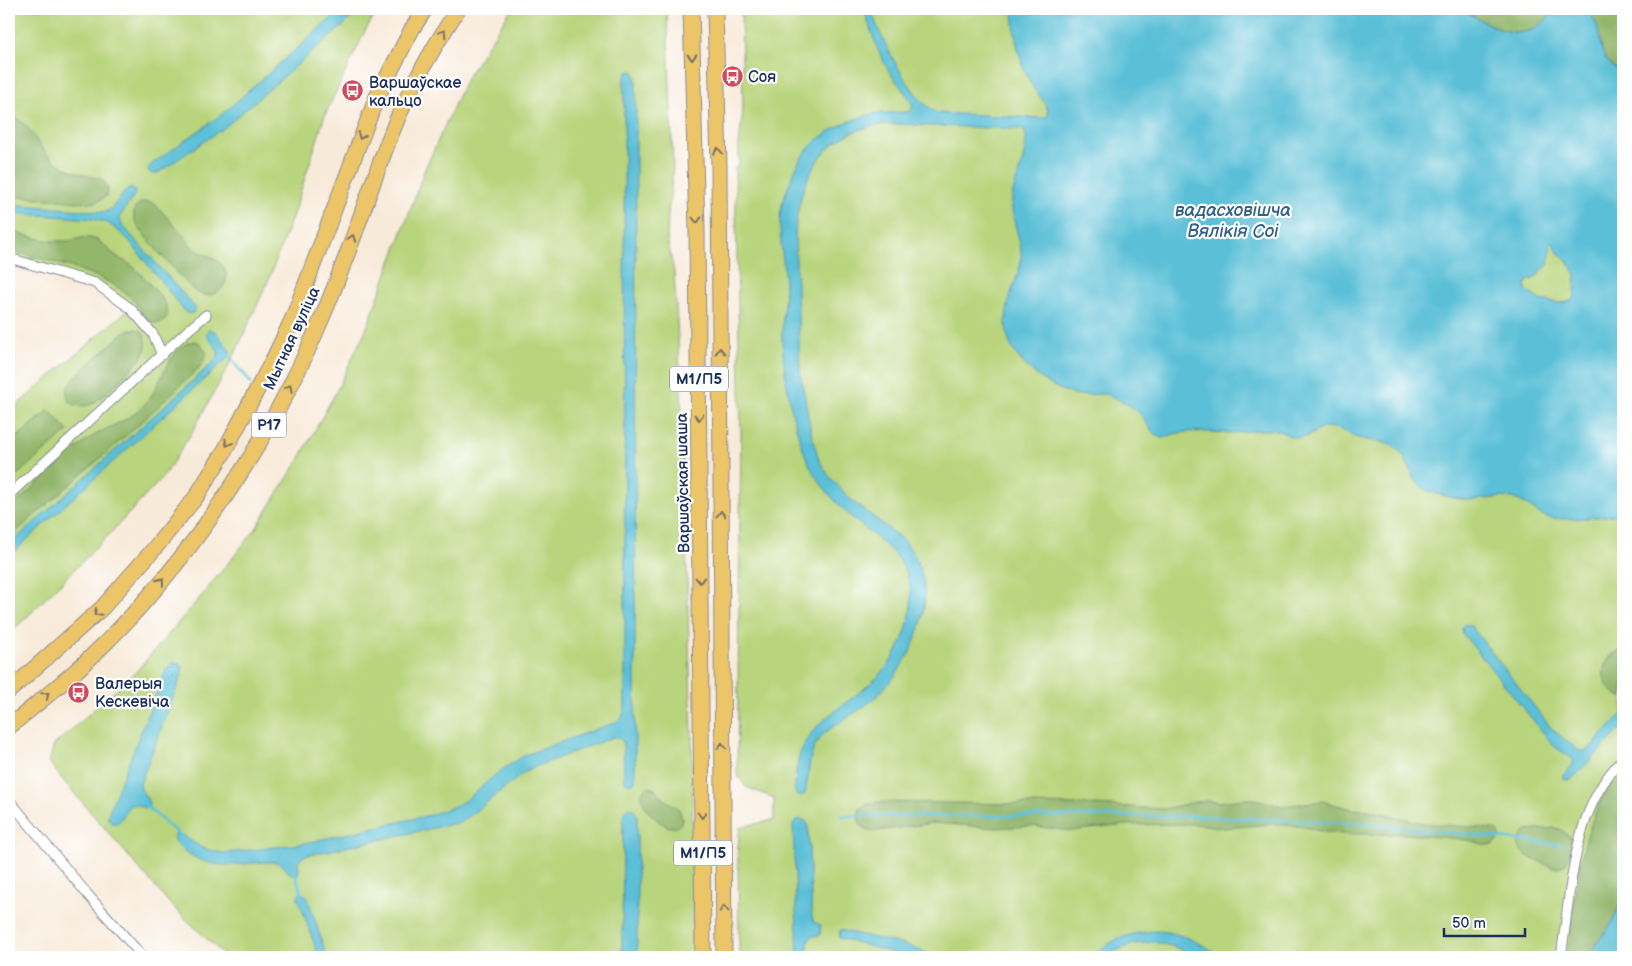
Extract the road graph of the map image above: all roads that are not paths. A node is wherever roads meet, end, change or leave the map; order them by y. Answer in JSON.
{"nodes":[{"id":1,"x":425,"y":9,"type":"edge"},
{"id":2,"x":458,"y":9,"type":"edge"},
{"id":3,"x":691,"y":9,"type":"edge"},
{"id":4,"x":715,"y":9,"type":"edge"},
{"id":5,"x":9,"y":258,"type":"edge"},
{"id":6,"x":206,"y":316,"type":"dead end"},
{"id":7,"x":162,"y":355,"type":"junction"},
{"id":8,"x":9,"y":495,"type":"edge"},
{"id":9,"x":9,"y":691,"type":"edge"},
{"id":10,"x":9,"y":727,"type":"edge"},
{"id":11,"x":1623,"y":759,"type":"edge"},
{"id":12,"x":9,"y":800,"type":"edge"},
{"id":13,"x":144,"y":957,"type":"edge"},
{"id":14,"x":704,"y":957,"type":"edge"},
{"id":15,"x":724,"y":957,"type":"edge"},
{"id":16,"x":1561,"y":957,"type":"edge"}],
"edges":[{"from":1,"to":9,"type":"highway","name":"Мытная вуліца","number":"Р17","one_way":true},
{"from":10,"to":2,"type":"highway","name":"Мытная вуліца","number":"Р17","one_way":true},
{"from":3,"to":14,"type":"highway","name":"Варшаўская шаша","number":"М1/П5","one_way":true},
{"from":15,"to":4,"type":"highway","number":"М1/П5","one_way":true},
{"from":5,"to":7,"type":"street"},
{"from":6,"to":7,"type":"street"},
{"from":7,"to":8,"type":"street"},
{"from":11,"to":16,"type":"street"},
{"from":12,"to":13,"type":"street"}]}
